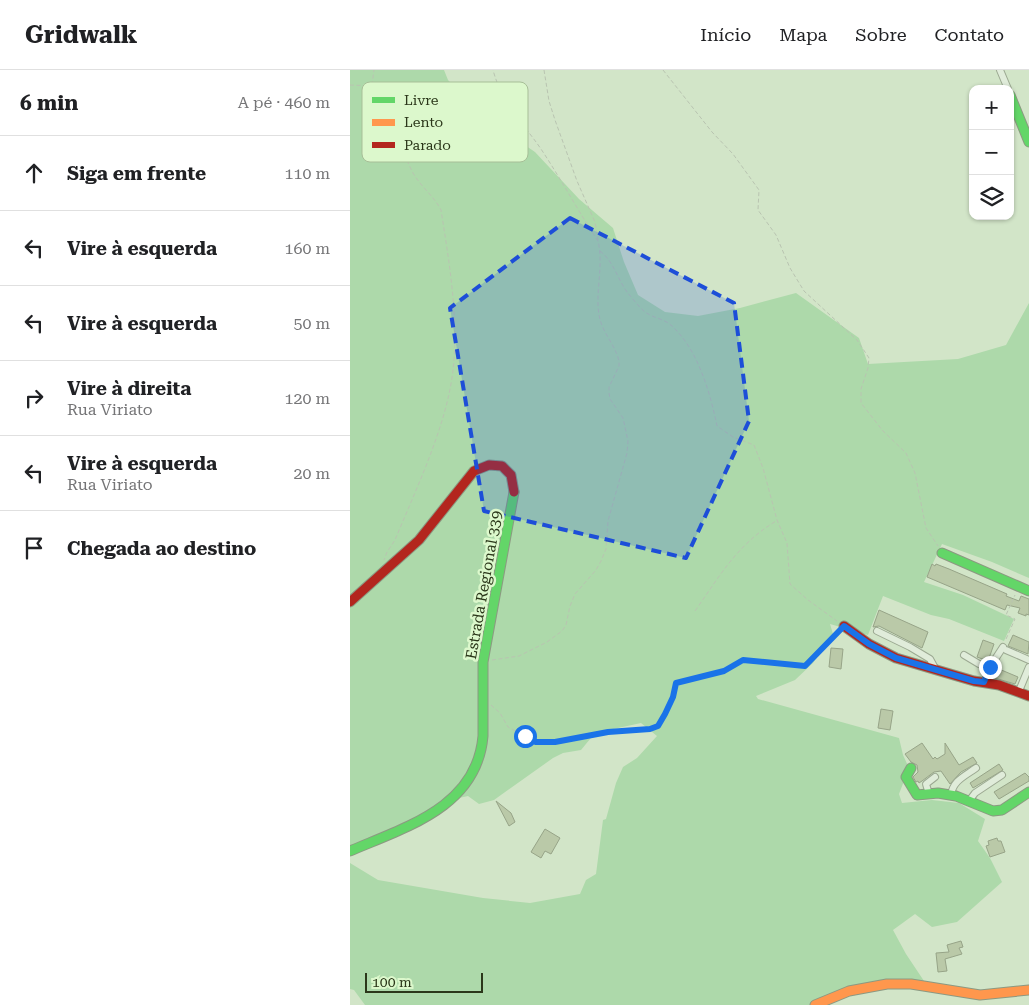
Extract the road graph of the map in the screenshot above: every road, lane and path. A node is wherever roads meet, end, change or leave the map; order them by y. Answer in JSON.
{"nodes":[{"id":1,"x":544,"y":70,"type":"edge"},
{"id":2,"x":663,"y":70,"type":"edge"},
{"id":3,"x":1000,"y":70,"type":"edge"},
{"id":4,"x":1006,"y":85,"type":"edge"},
{"id":5,"x":1014,"y":105,"type":"edge"},
{"id":6,"x":528,"y":131,"type":"edge"},
{"id":7,"x":1029,"y":142,"type":"edge"},
{"id":8,"x":408,"y":162,"type":"edge"},
{"id":9,"x":598,"y":241,"type":"junction"},
{"id":10,"x":600,"y":251,"type":"junction"},
{"id":11,"x":777,"y":520,"type":"junction"},
{"id":12,"x":942,"y":553,"type":"joint"},
{"id":13,"x":384,"y":571,"type":"junction"},
{"id":14,"x":1018,"y":586,"type":"junction"},
{"id":15,"x":1029,"y":592,"type":"edge"},
{"id":16,"x":350,"y":602,"type":"edge"},
{"id":17,"x":695,"y":611,"type":"dead end"},
{"id":18,"x":844,"y":626,"type":"junction"},
{"id":19,"x":877,"y":632,"type":"dead end"},
{"id":20,"x":1004,"y":649,"type":"junction"},
{"id":21,"x":964,"y":655,"type":"dead end"},
{"id":22,"x":1029,"y":660,"type":"edge"},
{"id":23,"x":483,"y":662,"type":"junction"},
{"id":24,"x":990,"y":667,"type":"junction"},
{"id":25,"x":1029,"y":667,"type":"edge"},
{"id":26,"x":936,"y":670,"type":"junction"},
{"id":27,"x":984,"y":682,"type":"junction"},
{"id":28,"x":1019,"y":691,"type":"junction"},
{"id":29,"x":481,"y":696,"type":"junction"},
{"id":30,"x":1029,"y":696,"type":"edge"},
{"id":31,"x":911,"y":768,"type":"dead end"},
{"id":32,"x":976,"y":768,"type":"dead end"},
{"id":33,"x":1002,"y":775,"type":"dead end"},
{"id":34,"x":935,"y":777,"type":"dead end"},
{"id":35,"x":1029,"y":792,"type":"edge"},
{"id":36,"x":929,"y":794,"type":"junction"},
{"id":37,"x":951,"y":796,"type":"junction"},
{"id":38,"x":969,"y":801,"type":"junction"},
{"id":39,"x":350,"y":851,"type":"edge"},
{"id":40,"x":1029,"y":990,"type":"edge"},
{"id":41,"x":815,"y":1005,"type":"edge"}],
"edges":[{"from":1,"to":9,"type":"path"},
{"from":2,"to":12,"type":"path"},
{"from":3,"to":4,"type":"street"},
{"from":5,"to":7,"type":"main road"},
{"from":6,"to":9,"type":"path"},
{"from":8,"to":13,"type":"path"},
{"from":9,"to":10,"type":"path"},
{"from":10,"to":11,"type":"path"},
{"from":10,"to":23,"type":"path"},
{"from":11,"to":17,"type":"path"},
{"from":11,"to":18,"type":"path"},
{"from":12,"to":14,"type":"main road"},
{"from":13,"to":16,"type":"main road","name":"Estrada Regional 339"},
{"from":13,"to":23,"type":"main road","name":"Estrada Regional 339"},
{"from":14,"to":15,"type":"main road"},
{"from":14,"to":20,"type":"path"},
{"from":18,"to":26,"type":"main road"},
{"from":18,"to":29,"type":"path"},
{"from":19,"to":26,"type":"street"},
{"from":20,"to":22,"type":"street"},
{"from":20,"to":24,"type":"street"},
{"from":21,"to":24,"type":"street"},
{"from":23,"to":29,"type":"main road","name":"Estrada Regional 339"},
{"from":24,"to":27,"type":"street"},
{"from":25,"to":28,"type":"street"},
{"from":26,"to":27,"type":"main road"},
{"from":27,"to":28,"type":"main road"},
{"from":28,"to":30,"type":"main road"},
{"from":29,"to":39,"type":"main road","name":"Estrada Regional 339"},
{"from":31,"to":36,"type":"main road"},
{"from":32,"to":37,"type":"street"},
{"from":33,"to":38,"type":"street"},
{"from":34,"to":36,"type":"street"},
{"from":35,"to":38,"type":"main road"},
{"from":36,"to":37,"type":"main road"},
{"from":37,"to":38,"type":"main road"},
{"from":40,"to":41,"type":"main road"}]}
